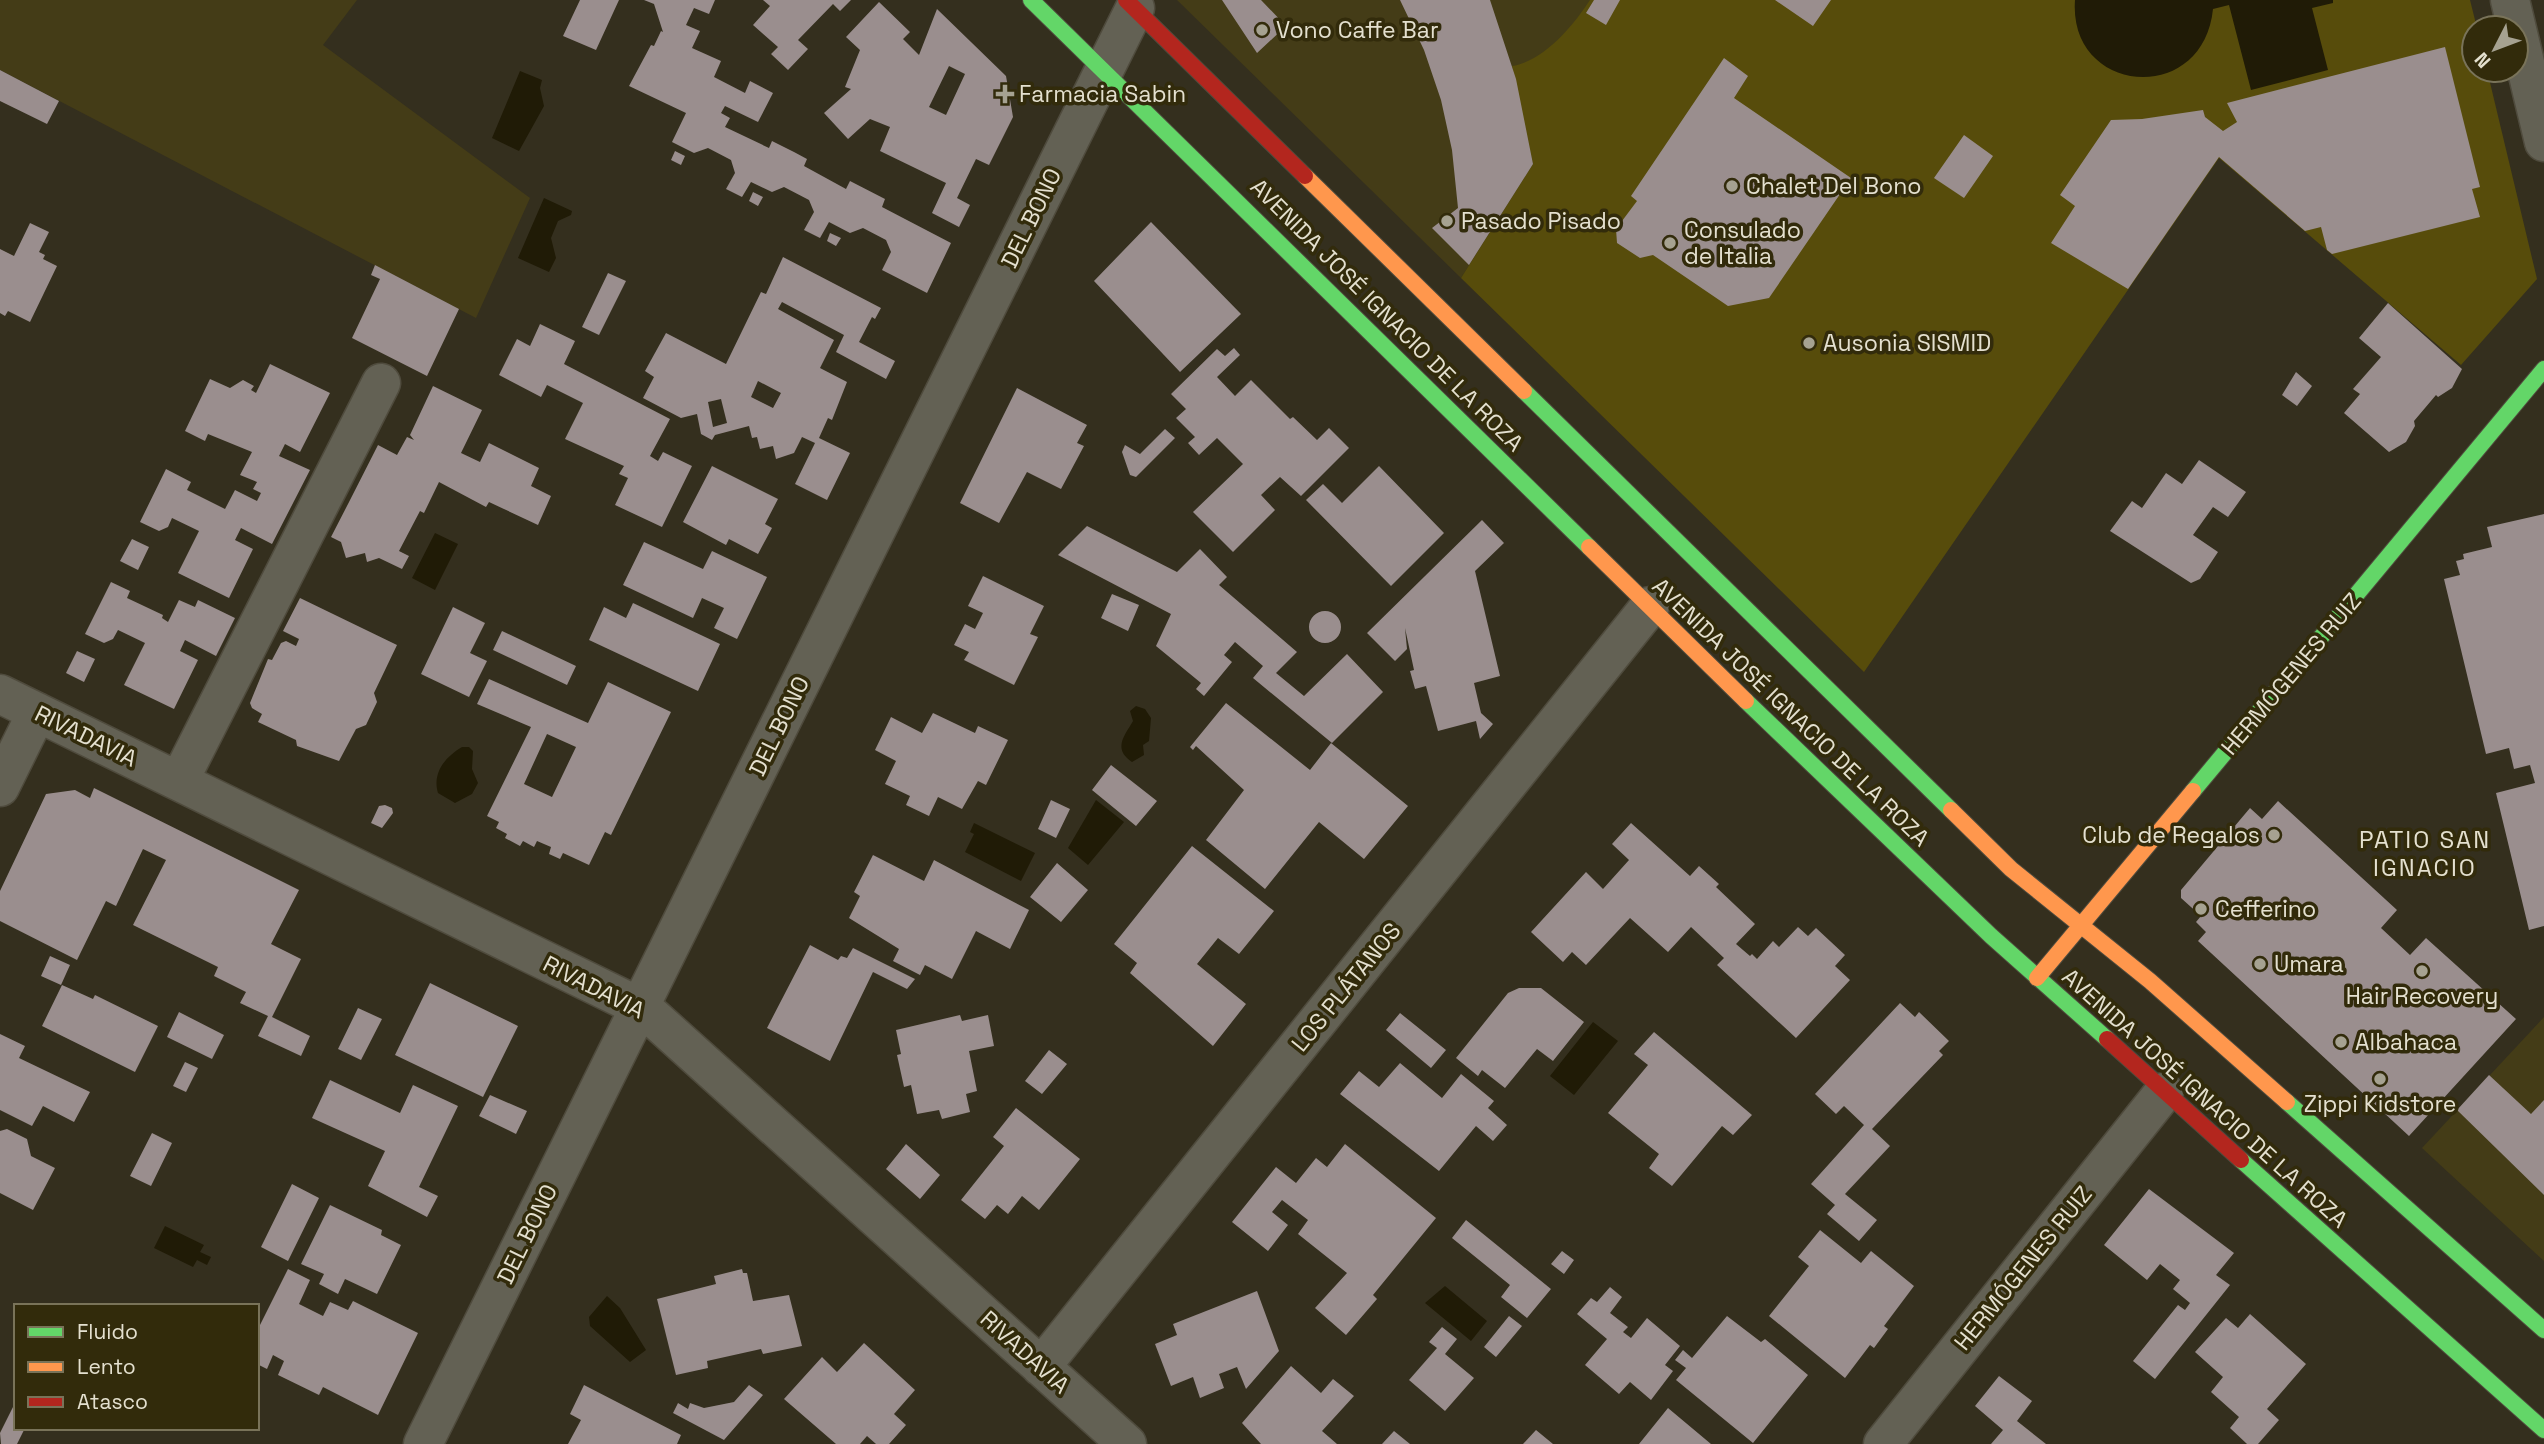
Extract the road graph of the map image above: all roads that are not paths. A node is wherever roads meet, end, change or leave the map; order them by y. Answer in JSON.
{"nodes":[{"id":1,"x":1031,"y":0,"type":"edge"},
{"id":2,"x":2510,"y":0,"type":"edge"},
{"id":3,"x":1130,"y":4,"type":"edge"},
{"id":4,"x":1104,"y":70,"type":"junction"},
{"id":5,"x":2544,"y":142,"type":"edge"},
{"id":6,"x":2544,"y":369,"type":"edge"},
{"id":7,"x":382,"y":383,"type":"dead end"},
{"id":8,"x":1650,"y":606,"type":"junction"},
{"id":9,"x":0,"y":694,"type":"edge"},
{"id":10,"x":37,"y":712,"type":"junction"},
{"id":11,"x":179,"y":781,"type":"junction"},
{"id":12,"x":0,"y":787,"type":"edge"},
{"id":13,"x":2081,"y":925,"type":"junction"},
{"id":14,"x":2037,"y":978,"type":"junction"},
{"id":15,"x":640,"y":1007,"type":"junction"},
{"id":16,"x":2164,"y":1092,"type":"junction"},
{"id":17,"x":2544,"y":1330,"type":"edge"},
{"id":18,"x":1041,"y":1367,"type":"junction"},
{"id":19,"x":2544,"y":1430,"type":"edge"},
{"id":20,"x":423,"y":1444,"type":"edge"},
{"id":21,"x":1126,"y":1444,"type":"edge"},
{"id":22,"x":1883,"y":1444,"type":"edge"}],
"edges":[{"from":1,"to":4,"type":"main road","name":"AVENIDA JOSÉ IGNACIO DE LA ROZA"},
{"from":2,"to":5,"type":"street"},
{"from":3,"to":4,"type":"street","name":"DEL BONO"},
{"from":3,"to":13,"type":"main road","name":"AVENIDA JOSÉ IGNACIO DE LA ROZA"},
{"from":4,"to":8,"type":"main road","name":"AVENIDA JOSÉ IGNACIO DE LA ROZA"},
{"from":4,"to":15,"type":"street","name":"DEL BONO"},
{"from":6,"to":13,"type":"main road","name":"HERMÓGENES RUIZ"},
{"from":7,"to":11,"type":"street"},
{"from":8,"to":14,"type":"main road","name":"AVENIDA JOSÉ IGNACIO DE LA ROZA"},
{"from":8,"to":18,"type":"street","name":"LOS PLÁTANOS"},
{"from":9,"to":10,"type":"street","name":"RIVADAVIA"},
{"from":10,"to":11,"type":"street","name":"RIVADAVIA"},
{"from":10,"to":12,"type":"street"},
{"from":11,"to":15,"type":"street","name":"RIVADAVIA"},
{"from":13,"to":14,"type":"main road","name":"HERMÓGENES RUIZ"},
{"from":13,"to":17,"type":"main road","name":"AVENIDA JOSÉ IGNACIO DE LA ROZA"},
{"from":14,"to":16,"type":"main road","name":"AVENIDA JOSÉ IGNACIO DE LA ROZA"},
{"from":15,"to":18,"type":"street","name":"RIVADAVIA"},
{"from":15,"to":20,"type":"street","name":"DEL BONO"},
{"from":16,"to":19,"type":"main road","name":"AVENIDA JOSÉ IGNACIO DE LA ROZA"},
{"from":16,"to":22,"type":"street","name":"HERMÓGENES RUIZ"},
{"from":18,"to":21,"type":"street","name":"RIVADAVIA"}]}
